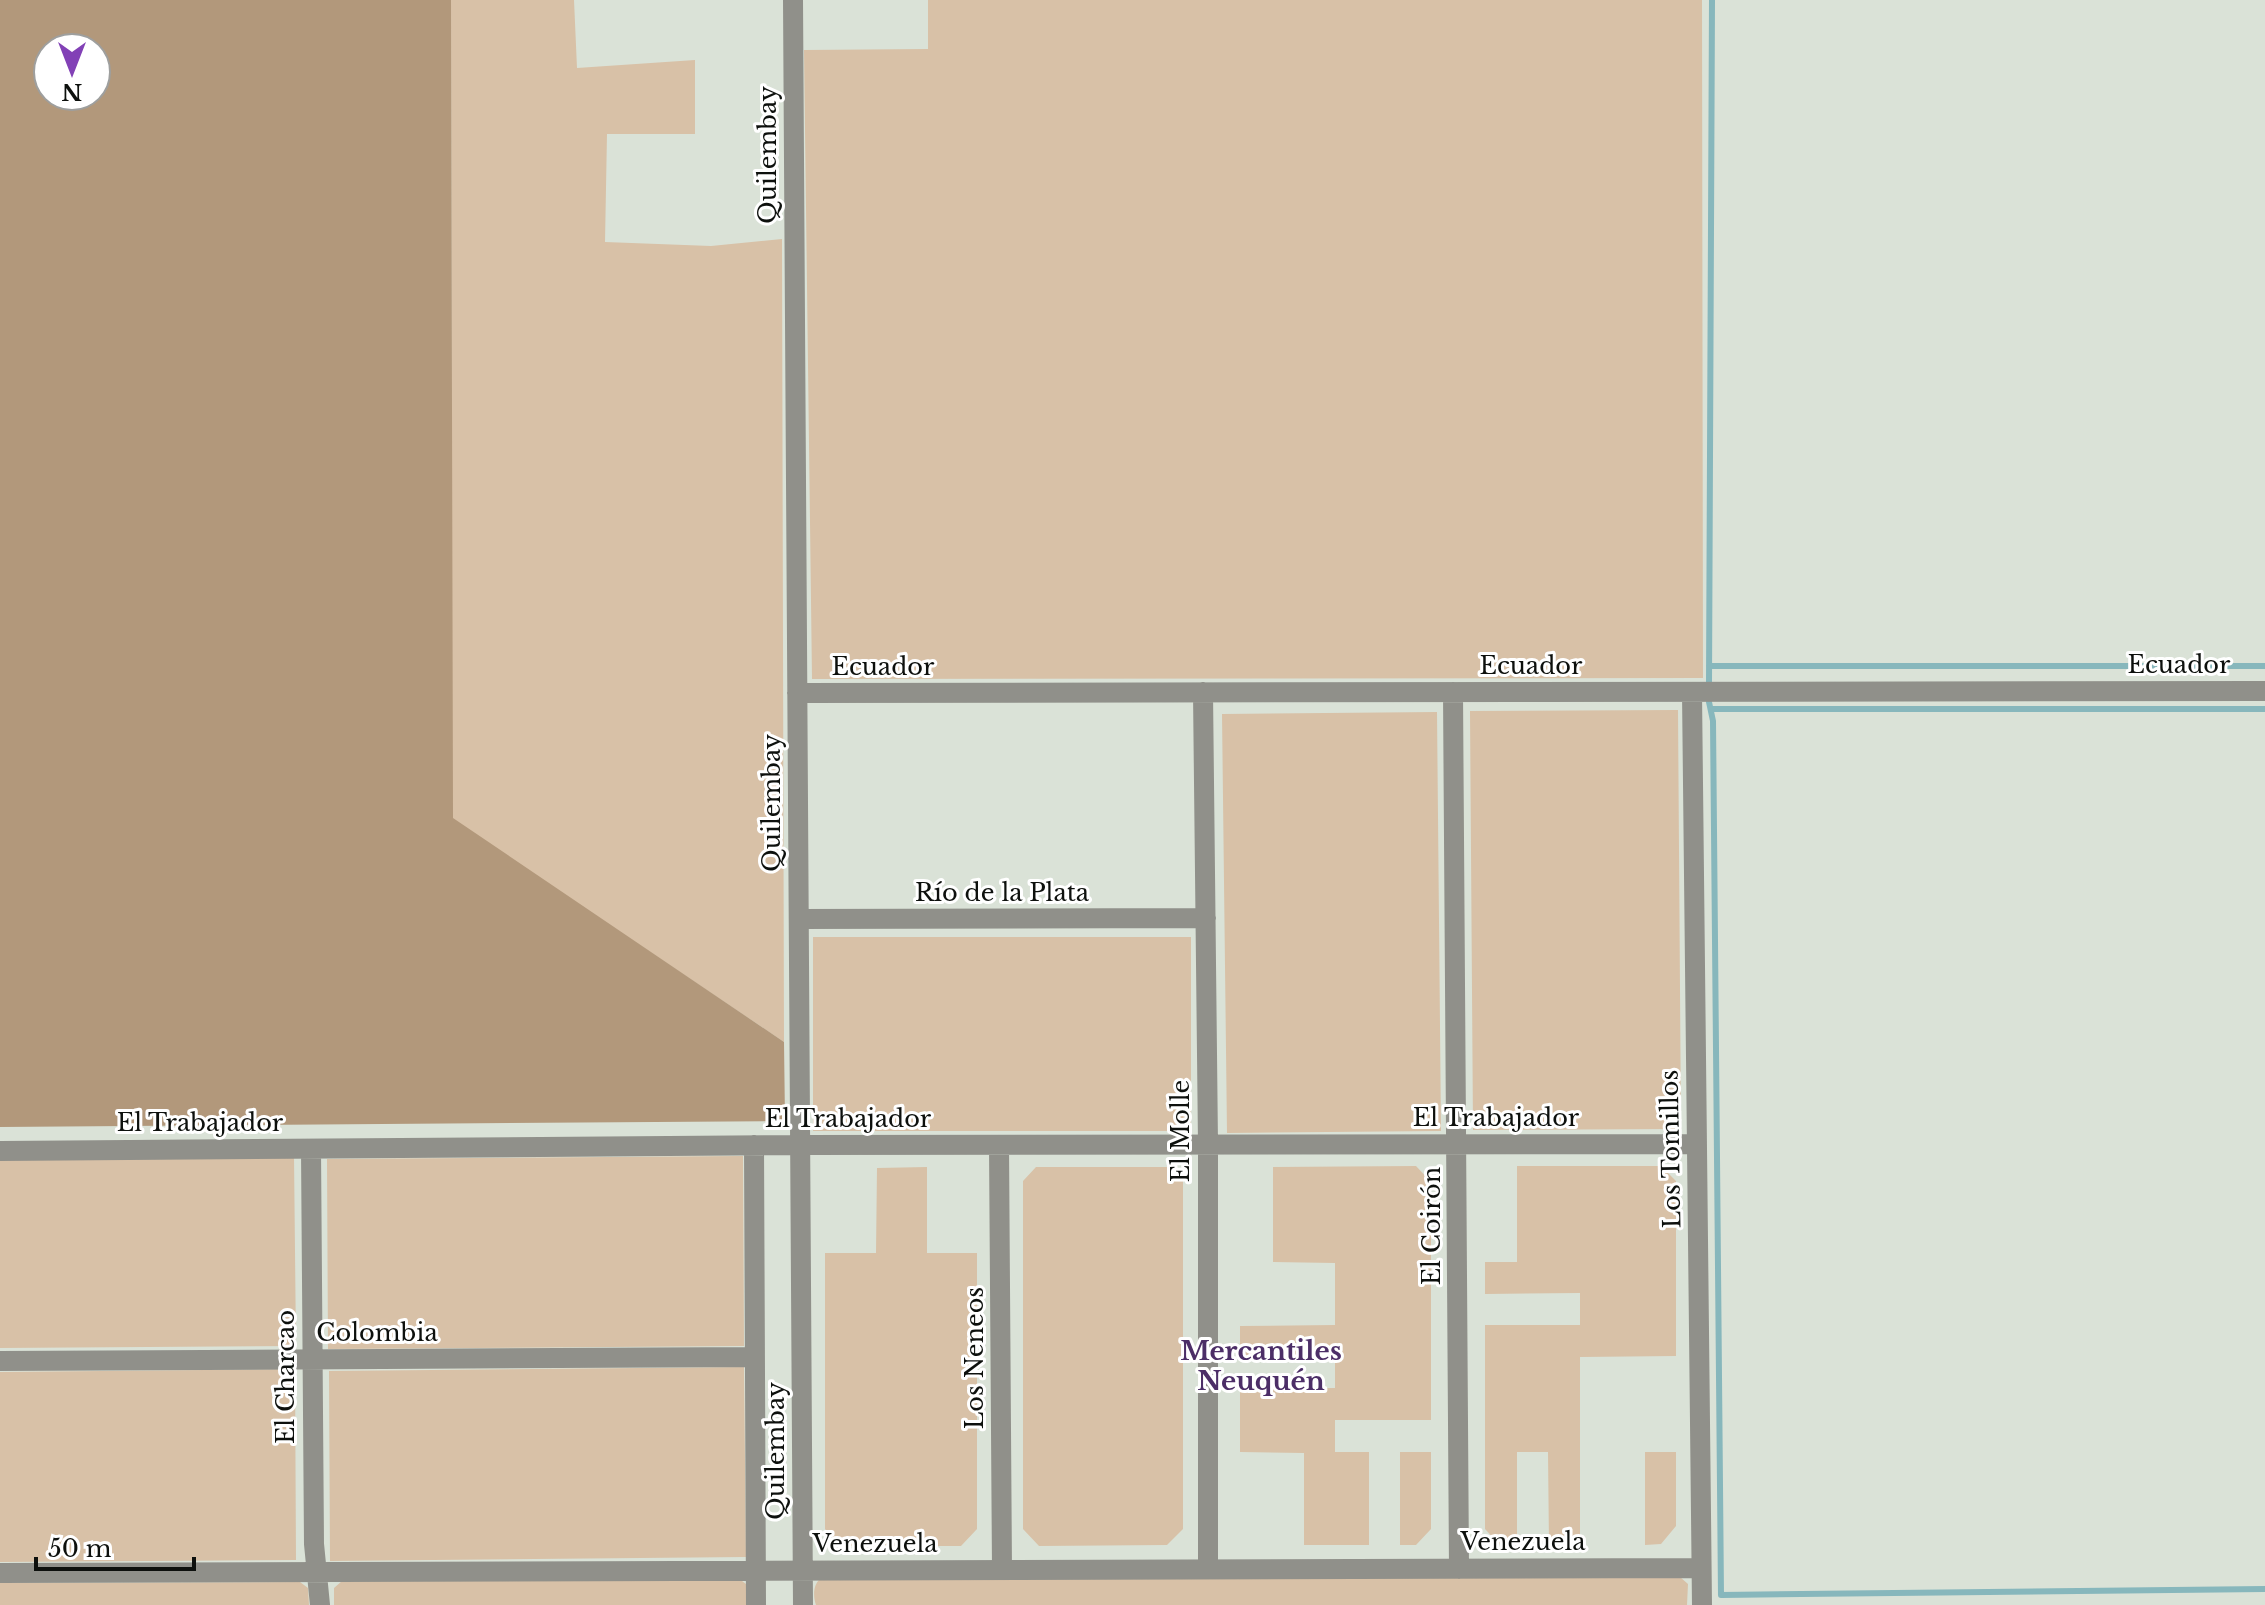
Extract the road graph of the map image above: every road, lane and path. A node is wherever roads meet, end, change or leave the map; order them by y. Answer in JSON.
{"nodes":[{"id":1,"x":793,"y":0,"type":"edge"},
{"id":2,"x":2265,"y":691,"type":"edge"},
{"id":3,"x":1203,"y":692,"type":"junction"},
{"id":4,"x":1453,"y":692,"type":"junction"},
{"id":5,"x":1692,"y":692,"type":"junction"},
{"id":6,"x":797,"y":693,"type":"junction"},
{"id":7,"x":1206,"y":918,"type":"junction"},
{"id":8,"x":799,"y":919,"type":"junction"},
{"id":9,"x":1208,"y":1144,"type":"junction"},
{"id":10,"x":1457,"y":1144,"type":"junction"},
{"id":11,"x":1697,"y":1144,"type":"junction"},
{"id":12,"x":754,"y":1145,"type":"junction"},
{"id":13,"x":800,"y":1145,"type":"junction"},
{"id":14,"x":999,"y":1145,"type":"junction"},
{"id":15,"x":311,"y":1149,"type":"junction"},
{"id":16,"x":0,"y":1151,"type":"edge"},
{"id":17,"x":755,"y":1357,"type":"junction"},
{"id":18,"x":312,"y":1359,"type":"junction"},
{"id":19,"x":0,"y":1361,"type":"edge"},
{"id":20,"x":1701,"y":1568,"type":"junction"},
{"id":21,"x":1208,"y":1569,"type":"junction"},
{"id":22,"x":1459,"y":1569,"type":"junction"},
{"id":23,"x":803,"y":1570,"type":"junction"},
{"id":24,"x":1002,"y":1570,"type":"junction"},
{"id":25,"x":756,"y":1571,"type":"junction"},
{"id":26,"x":317,"y":1572,"type":"junction"},
{"id":27,"x":0,"y":1573,"type":"edge"},
{"id":28,"x":320,"y":1605,"type":"edge"},
{"id":29,"x":756,"y":1605,"type":"edge"},
{"id":30,"x":803,"y":1605,"type":"edge"},
{"id":31,"x":1702,"y":1605,"type":"edge"}],
"edges":[{"from":1,"to":6,"type":"street","name":"Quilembay"},
{"from":2,"to":5,"type":"street","name":"Ecuador"},
{"from":3,"to":4,"type":"street","name":"Ecuador"},
{"from":3,"to":6,"type":"street","name":"Ecuador"},
{"from":3,"to":7,"type":"street","name":"El Molle"},
{"from":4,"to":5,"type":"street","name":"Ecuador"},
{"from":4,"to":10,"type":"street","name":"El Coirón"},
{"from":5,"to":11,"type":"street","name":"Los Tomillos"},
{"from":6,"to":8,"type":"street","name":"Quilembay"},
{"from":7,"to":8,"type":"street","name":"Río de la Plata"},
{"from":7,"to":9,"type":"street","name":"El Molle"},
{"from":8,"to":13,"type":"street","name":"Quilembay"},
{"from":9,"to":10,"type":"street","name":"El Trabajador"},
{"from":9,"to":14,"type":"street","name":"El Trabajador"},
{"from":9,"to":21,"type":"street","name":"El Molle"},
{"from":10,"to":11,"type":"street","name":"El Trabajador"},
{"from":10,"to":22,"type":"street","name":"El Coirón"},
{"from":11,"to":20,"type":"street","name":"Los Tomillos"},
{"from":12,"to":13,"type":"street","name":"El Trabajador"},
{"from":12,"to":15,"type":"street","name":"El Trabajador"},
{"from":12,"to":17,"type":"street","name":"Quilembay"},
{"from":13,"to":14,"type":"street","name":"El Trabajador"},
{"from":13,"to":23,"type":"street","name":"Quilembay"},
{"from":14,"to":24,"type":"street","name":"Los Neneos"},
{"from":15,"to":16,"type":"street","name":"El Trabajador"},
{"from":15,"to":18,"type":"street","name":"El Charcao"},
{"from":17,"to":18,"type":"street","name":"Colombia"},
{"from":17,"to":25,"type":"street","name":"Quilembay"},
{"from":18,"to":19,"type":"street","name":"Colombia"},
{"from":18,"to":26,"type":"street","name":"El Charcao"},
{"from":20,"to":22,"type":"street","name":"Venezuela"},
{"from":20,"to":31,"type":"street","name":"Los Tomillos"},
{"from":21,"to":22,"type":"street","name":"Venezuela"},
{"from":21,"to":24,"type":"street","name":"Venezuela"},
{"from":23,"to":24,"type":"street","name":"Venezuela"},
{"from":23,"to":25,"type":"street","name":"Venezuela"},
{"from":23,"to":30,"type":"street","name":"Quilembay"},
{"from":25,"to":26,"type":"street","name":"Venezuela"},
{"from":25,"to":29,"type":"street","name":"Quilembay"},
{"from":26,"to":27,"type":"street","name":"Venezuela"},
{"from":26,"to":28,"type":"street","name":"El Charcao"}]}
